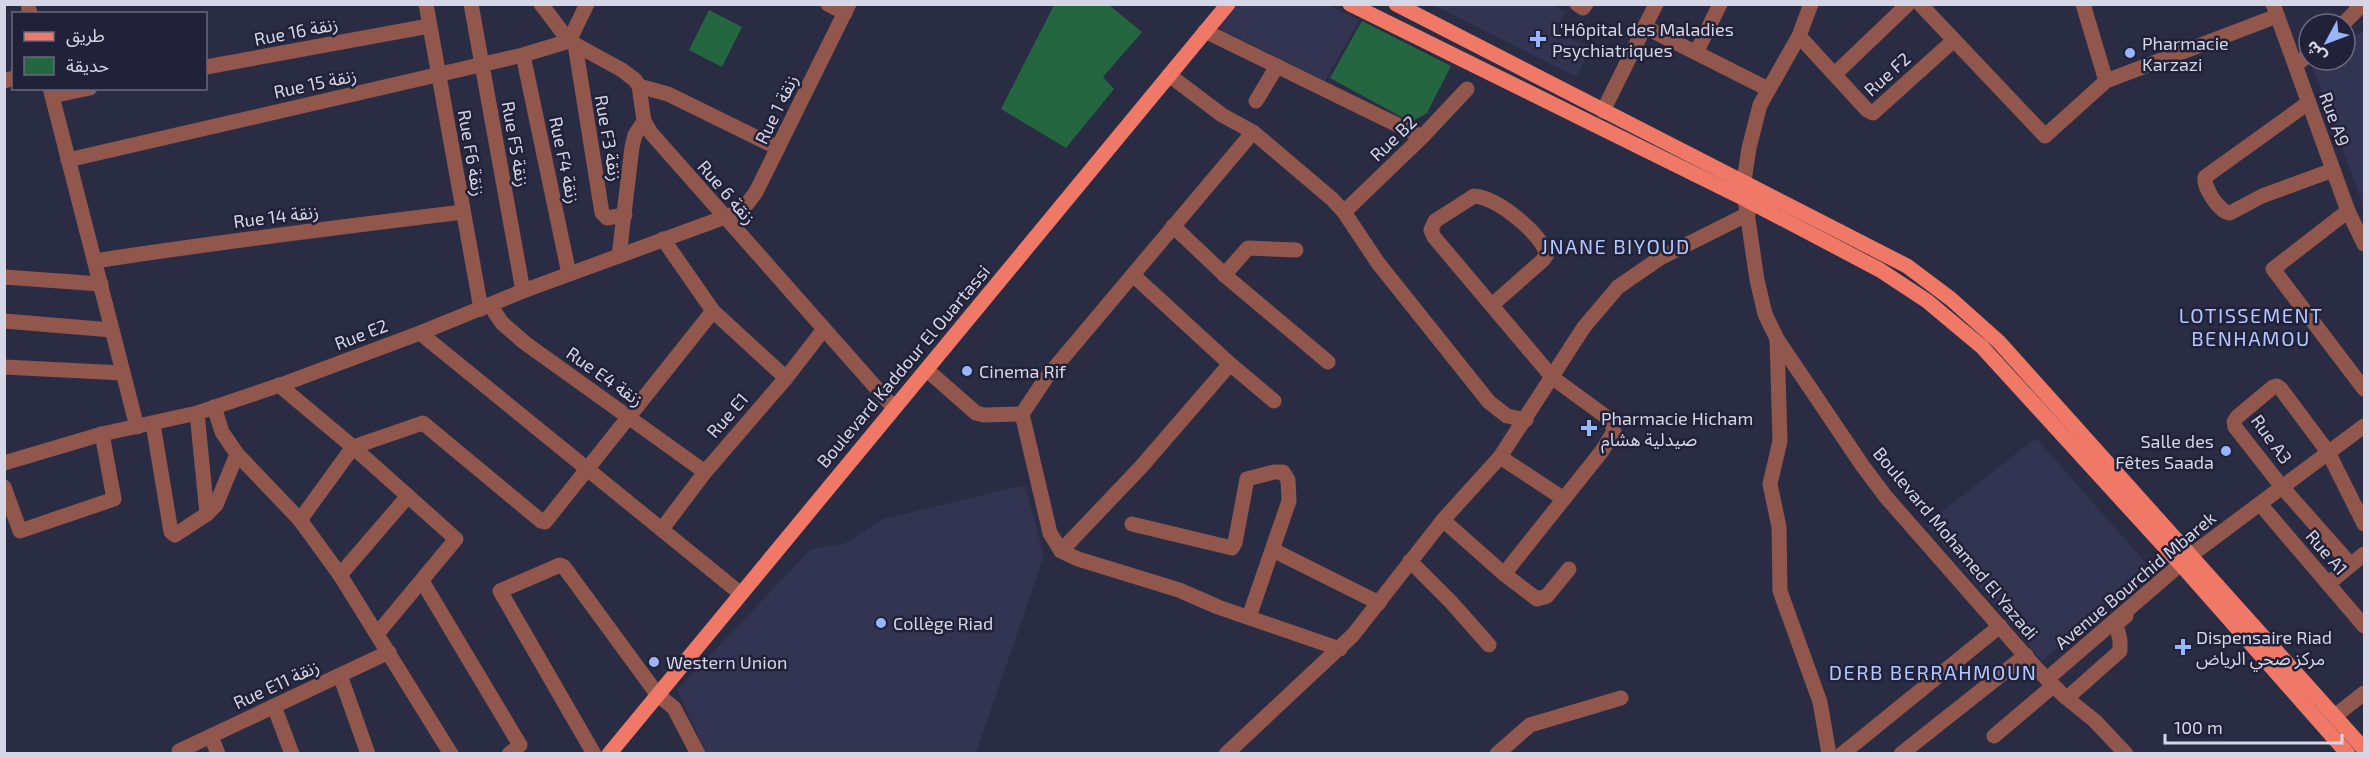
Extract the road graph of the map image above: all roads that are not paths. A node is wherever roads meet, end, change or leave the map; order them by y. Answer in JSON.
{"nodes":[{"id":1,"x":426,"y":4,"type":"edge"},
{"id":2,"x":471,"y":4,"type":"edge"},
{"id":3,"x":542,"y":4,"type":"edge"},
{"id":4,"x":587,"y":4,"type":"edge"},
{"id":5,"x":828,"y":4,"type":"edge"},
{"id":6,"x":1228,"y":4,"type":"edge"},
{"id":7,"x":1350,"y":4,"type":"edge"},
{"id":8,"x":1396,"y":4,"type":"edge"},
{"id":9,"x":1577,"y":4,"type":"edge"},
{"id":10,"x":1586,"y":4,"type":"edge"},
{"id":11,"x":1656,"y":4,"type":"edge"},
{"id":12,"x":1720,"y":4,"type":"edge"},
{"id":13,"x":1811,"y":4,"type":"edge"},
{"id":14,"x":1908,"y":4,"type":"edge"},
{"id":15,"x":1920,"y":4,"type":"edge"},
{"id":16,"x":2083,"y":4,"type":"edge"},
{"id":17,"x":847,"y":9,"type":"edge"},
{"id":18,"x":2275,"y":10,"type":"edge"},
{"id":19,"x":429,"y":26,"type":"junction"},
{"id":20,"x":1645,"y":27,"type":"junction"},
{"id":21,"x":1205,"y":31,"type":"junction"},
{"id":22,"x":1799,"y":36,"type":"junction"},
{"id":23,"x":1953,"y":41,"type":"junction"},
{"id":24,"x":572,"y":43,"type":"junction"},
{"id":25,"x":1697,"y":51,"type":"junction"},
{"id":26,"x":523,"y":55,"type":"junction"},
{"id":27,"x":482,"y":65,"type":"junction"},
{"id":28,"x":2296,"y":65,"type":"joint"},
{"id":29,"x":1276,"y":66,"type":"junction"},
{"id":30,"x":207,"y":67,"type":"edge"},
{"id":31,"x":1835,"y":74,"type":"junction"},
{"id":32,"x":1169,"y":75,"type":"junction"},
{"id":33,"x":438,"y":76,"type":"junction"},
{"id":34,"x":2106,"y":81,"type":"junction"},
{"id":35,"x":639,"y":86,"type":"junction"},
{"id":36,"x":1467,"y":89,"type":"dead end"},
{"id":37,"x":1768,"y":89,"type":"junction"},
{"id":38,"x":70,"y":90,"type":"edge"},
{"id":39,"x":51,"y":92,"type":"edge"},
{"id":40,"x":1256,"y":100,"type":"dead end"},
{"id":41,"x":2308,"y":103,"type":"junction"},
{"id":42,"x":1604,"y":111,"type":"junction"},
{"id":43,"x":644,"y":121,"type":"junction"},
{"id":44,"x":1252,"y":132,"type":"junction"},
{"id":45,"x":1422,"y":137,"type":"junction"},
{"id":46,"x":778,"y":148,"type":"junction"},
{"id":47,"x":68,"y":160,"type":"junction"},
{"id":48,"x":2333,"y":170,"type":"junction"},
{"id":49,"x":1744,"y":182,"type":"junction"},
{"id":50,"x":1746,"y":207,"type":"junction"},
{"id":51,"x":2348,"y":211,"type":"junction"},
{"id":52,"x":463,"y":212,"type":"junction"},
{"id":53,"x":1344,"y":212,"type":"junction"},
{"id":54,"x":625,"y":215,"type":"junction"},
{"id":55,"x":723,"y":217,"type":"junction"},
{"id":56,"x":1173,"y":226,"type":"junction"},
{"id":57,"x":663,"y":239,"type":"junction"},
{"id":58,"x":2364,"y":244,"type":"edge"},
{"id":59,"x":1296,"y":250,"type":"dead end"},
{"id":60,"x":619,"y":256,"type":"junction"},
{"id":61,"x":94,"y":261,"type":"junction"},
{"id":62,"x":569,"y":274,"type":"junction"},
{"id":63,"x":1133,"y":275,"type":"junction"},
{"id":64,"x":1224,"y":275,"type":"junction"},
{"id":65,"x":4,"y":277,"type":"edge"},
{"id":66,"x":101,"y":284,"type":"junction"},
{"id":67,"x":523,"y":291,"type":"junction"},
{"id":68,"x":1492,"y":305,"type":"junction"},
{"id":69,"x":486,"y":307,"type":"junction"},
{"id":70,"x":713,"y":311,"type":"junction"},
{"id":71,"x":4,"y":321,"type":"edge"},
{"id":72,"x":112,"y":330,"type":"junction"},
{"id":73,"x":824,"y":330,"type":"junction"},
{"id":74,"x":420,"y":333,"type":"junction"},
{"id":75,"x":1778,"y":339,"type":"junction"},
{"id":76,"x":1328,"y":362,"type":"dead end"},
{"id":77,"x":1230,"y":364,"type":"junction"},
{"id":78,"x":4,"y":367,"type":"edge"},
{"id":79,"x":927,"y":370,"type":"junction"},
{"id":80,"x":123,"y":373,"type":"junction"},
{"id":81,"x":786,"y":378,"type":"junction"},
{"id":82,"x":1552,"y":378,"type":"junction"},
{"id":83,"x":279,"y":385,"type":"junction"},
{"id":84,"x":2364,"y":389,"type":"edge"},
{"id":85,"x":1274,"y":401,"type":"dead end"},
{"id":86,"x":214,"y":407,"type":"junction"},
{"id":87,"x":894,"y":408,"type":"junction"},
{"id":88,"x":197,"y":413,"type":"junction"},
{"id":89,"x":1022,"y":414,"type":"junction"},
{"id":90,"x":628,"y":416,"type":"junction"},
{"id":91,"x":1526,"y":420,"type":"junction"},
{"id":92,"x":153,"y":424,"type":"junction"},
{"id":93,"x":2364,"y":426,"type":"edge"},
{"id":94,"x":137,"y":427,"type":"junction"},
{"id":95,"x":102,"y":434,"type":"junction"},
{"id":96,"x":353,"y":447,"type":"junction"},
{"id":97,"x":2328,"y":452,"type":"junction"},
{"id":98,"x":237,"y":454,"type":"junction"},
{"id":99,"x":1500,"y":457,"type":"junction"},
{"id":100,"x":4,"y":463,"type":"edge"},
{"id":101,"x":587,"y":469,"type":"junction"},
{"id":102,"x":705,"y":472,"type":"junction"},
{"id":103,"x":4,"y":487,"type":"edge"},
{"id":104,"x":2282,"y":487,"type":"junction"},
{"id":105,"x":408,"y":496,"type":"junction"},
{"id":106,"x":1564,"y":499,"type":"junction"},
{"id":107,"x":2260,"y":504,"type":"junction"},
{"id":108,"x":207,"y":514,"type":"junction"},
{"id":109,"x":300,"y":520,"type":"junction"},
{"id":110,"x":1443,"y":520,"type":"junction"},
{"id":111,"x":1132,"y":524,"type":"dead end"},
{"id":112,"x":2364,"y":524,"type":"edge"},
{"id":113,"x":11,"y":525,"type":"edge"},
{"id":114,"x":662,"y":529,"type":"junction"},
{"id":115,"x":1061,"y":550,"type":"junction"},
{"id":116,"x":1273,"y":550,"type":"junction"},
{"id":117,"x":2364,"y":554,"type":"edge"},
{"id":118,"x":1410,"y":561,"type":"junction"},
{"id":119,"x":2185,"y":562,"type":"junction"},
{"id":120,"x":2351,"y":565,"type":"junction"},
{"id":121,"x":1569,"y":569,"type":"dead end"},
{"id":122,"x":1504,"y":574,"type":"junction"},
{"id":123,"x":340,"y":575,"type":"junction"},
{"id":124,"x":422,"y":581,"type":"junction"},
{"id":125,"x":2328,"y":584,"type":"junction"},
{"id":126,"x":741,"y":594,"type":"junction"},
{"id":127,"x":1379,"y":603,"type":"junction"},
{"id":128,"x":1249,"y":618,"type":"junction"},
{"id":129,"x":2000,"y":626,"type":"junction"},
{"id":130,"x":2364,"y":626,"type":"edge"},
{"id":131,"x":378,"y":634,"type":"junction"},
{"id":132,"x":1489,"y":645,"type":"dead end"},
{"id":133,"x":1340,"y":649,"type":"junction"},
{"id":134,"x":389,"y":652,"type":"junction"},
{"id":135,"x":2026,"y":656,"type":"junction"},
{"id":136,"x":340,"y":675,"type":"junction"},
{"id":137,"x":2050,"y":682,"type":"junction"},
{"id":138,"x":2364,"y":693,"type":"edge"},
{"id":139,"x":657,"y":694,"type":"junction"},
{"id":140,"x":1621,"y":698,"type":"dead end"},
{"id":141,"x":2067,"y":698,"type":"junction"},
{"id":142,"x":274,"y":706,"type":"junction"},
{"id":143,"x":2335,"y":716,"type":"junction"},
{"id":144,"x":211,"y":736,"type":"junction"},
{"id":145,"x":1994,"y":736,"type":"dead end"},
{"id":146,"x":2364,"y":749,"type":"edge"},
{"id":147,"x":179,"y":751,"type":"dead end"},
{"id":148,"x":1230,"y":752,"type":"edge"},
{"id":149,"x":218,"y":753,"type":"edge"},
{"id":150,"x":292,"y":753,"type":"edge"},
{"id":151,"x":368,"y":753,"type":"edge"},
{"id":152,"x":451,"y":753,"type":"edge"},
{"id":153,"x":509,"y":753,"type":"edge"},
{"id":154,"x":594,"y":753,"type":"edge"},
{"id":155,"x":609,"y":753,"type":"edge"},
{"id":156,"x":698,"y":753,"type":"edge"},
{"id":157,"x":1497,"y":753,"type":"edge"},
{"id":158,"x":1829,"y":753,"type":"edge"},
{"id":159,"x":1842,"y":753,"type":"edge"},
{"id":160,"x":1901,"y":753,"type":"edge"},
{"id":161,"x":2127,"y":753,"type":"edge"},
{"id":162,"x":2348,"y":753,"type":"edge"}],
"edges":[{"from":1,"to":19,"type":"street","name":"Rue F6 زنقة"},
{"from":2,"to":27,"type":"street","name":"Rue F5 زنقة"},
{"from":3,"to":24,"type":"street"},
{"from":4,"to":24,"type":"street"},
{"from":5,"to":17,"type":"street"},
{"from":6,"to":21,"type":"main road","name":"Boulevard Kaddour El Ouartassi"},
{"from":7,"to":50,"type":"main road"},
{"from":8,"to":42,"type":"main road"},
{"from":9,"to":10,"type":"street"},
{"from":11,"to":20,"type":"street"},
{"from":12,"to":25,"type":"street"},
{"from":13,"to":22,"type":"street","name":"Boulevard Mohamed El Yazadi"},
{"from":14,"to":31,"type":"street"},
{"from":15,"to":23,"type":"street"},
{"from":16,"to":34,"type":"street"},
{"from":17,"to":46,"type":"street","name":"Rue 1 زنقة"},
{"from":18,"to":28,"type":"street","name":"Rue A9"},
{"from":18,"to":34,"type":"street"},
{"from":19,"to":30,"type":"street","name":"Rue 16 زنقة"},
{"from":19,"to":33,"type":"street","name":"Rue F6 زنقة"},
{"from":20,"to":25,"type":"street"},
{"from":20,"to":42,"type":"street"},
{"from":21,"to":29,"type":"street"},
{"from":21,"to":32,"type":"main road","name":"Boulevard Kaddour El Ouartassi"},
{"from":22,"to":31,"type":"street","name":"Rue F2"},
{"from":22,"to":37,"type":"street","name":"Boulevard Mohamed El Yazadi"},
{"from":23,"to":31,"type":"street","name":"Rue F2"},
{"from":23,"to":34,"type":"street"},
{"from":24,"to":26,"type":"street","name":"Rue 15 زنقة"},
{"from":24,"to":35,"type":"street"},
{"from":24,"to":54,"type":"street","name":"Rue F3 زنقة"},
{"from":25,"to":37,"type":"street"},
{"from":26,"to":27,"type":"street","name":"Rue 15 زنقة"},
{"from":26,"to":62,"type":"street","name":"Rue F4 زنقة"},
{"from":27,"to":33,"type":"street","name":"Rue 15 زنقة"},
{"from":27,"to":67,"type":"street","name":"Rue F5 زنقة"},
{"from":28,"to":41,"type":"street","name":"Rue A9"},
{"from":29,"to":40,"type":"street"},
{"from":29,"to":45,"type":"street"},
{"from":32,"to":44,"type":"street"},
{"from":32,"to":79,"type":"main road","name":"Boulevard Kaddour El Ouartassi"},
{"from":33,"to":47,"type":"street","name":"Rue 15 زنقة"},
{"from":33,"to":52,"type":"street","name":"Rue F6 زنقة"},
{"from":35,"to":43,"type":"street","name":"Rue 6 زنقة"},
{"from":35,"to":46,"type":"street"},
{"from":36,"to":45,"type":"street","name":"Rue B2"},
{"from":37,"to":49,"type":"street","name":"Boulevard Mohamed El Yazadi"},
{"from":38,"to":39,"type":"street"},
{"from":39,"to":47,"type":"street"},
{"from":41,"to":48,"type":"street","name":"Rue A9"},
{"from":41,"to":48,"type":"street"},
{"from":42,"to":49,"type":"main road"},
{"from":43,"to":54,"type":"street"},
{"from":43,"to":55,"type":"street","name":"Rue 6 زنقة"},
{"from":44,"to":53,"type":"street"},
{"from":44,"to":56,"type":"street"},
{"from":45,"to":53,"type":"street","name":"Rue B2"},
{"from":46,"to":55,"type":"street","name":"Rue 1 زنقة"},
{"from":47,"to":61,"type":"street"},
{"from":48,"to":51,"type":"street","name":"Rue A9"},
{"from":49,"to":50,"type":"street","name":"Boulevard Mohamed El Yazadi"},
{"from":49,"to":119,"type":"main road"},
{"from":50,"to":75,"type":"street","name":"Boulevard Mohamed El Yazadi"},
{"from":50,"to":82,"type":"street"},
{"from":50,"to":119,"type":"main road"},
{"from":51,"to":58,"type":"street","name":"Rue A9"},
{"from":51,"to":84,"type":"street"},
{"from":52,"to":61,"type":"street","name":"Rue 14 زنقة"},
{"from":52,"to":69,"type":"street","name":"Rue F6 زنقة"},
{"from":53,"to":91,"type":"street"},
{"from":54,"to":60,"type":"street"},
{"from":55,"to":57,"type":"street","name":"Rue E2"},
{"from":55,"to":73,"type":"street","name":"Rue 6 زنقة"},
{"from":56,"to":63,"type":"street"},
{"from":56,"to":64,"type":"street"},
{"from":57,"to":60,"type":"street","name":"Rue E2"},
{"from":57,"to":70,"type":"street"},
{"from":59,"to":64,"type":"street"},
{"from":60,"to":62,"type":"street","name":"Rue E2"},
{"from":61,"to":66,"type":"street"},
{"from":62,"to":67,"type":"street","name":"Rue E2"},
{"from":63,"to":77,"type":"street"},
{"from":63,"to":89,"type":"street"},
{"from":64,"to":76,"type":"street"},
{"from":65,"to":66,"type":"street"},
{"from":66,"to":72,"type":"street"},
{"from":67,"to":69,"type":"street","name":"Rue E2"},
{"from":68,"to":68,"type":"street"},
{"from":68,"to":82,"type":"street"},
{"from":69,"to":74,"type":"street","name":"Rue E2"},
{"from":69,"to":90,"type":"street","name":"Rue E4 زنقة"},
{"from":70,"to":81,"type":"street"},
{"from":70,"to":90,"type":"street"},
{"from":71,"to":72,"type":"street"},
{"from":72,"to":80,"type":"street"},
{"from":73,"to":81,"type":"street","name":"Rue E1"},
{"from":73,"to":87,"type":"street","name":"Rue 6 زنقة"},
{"from":74,"to":83,"type":"street","name":"Rue E2"},
{"from":74,"to":101,"type":"street"},
{"from":75,"to":129,"type":"street","name":"Boulevard Mohamed El Yazadi"},
{"from":75,"to":158,"type":"street"},
{"from":77,"to":85,"type":"street"},
{"from":77,"to":115,"type":"street"},
{"from":78,"to":80,"type":"street"},
{"from":79,"to":87,"type":"main road","name":"Boulevard Kaddour El Ouartassi"},
{"from":79,"to":89,"type":"street"},
{"from":80,"to":94,"type":"street"},
{"from":81,"to":102,"type":"street","name":"Rue E1"},
{"from":82,"to":91,"type":"street"},
{"from":82,"to":106,"type":"street"},
{"from":83,"to":86,"type":"street","name":"Rue E2"},
{"from":83,"to":96,"type":"street"},
{"from":86,"to":88,"type":"street","name":"Rue E2"},
{"from":86,"to":98,"type":"street"},
{"from":87,"to":126,"type":"main road","name":"Boulevard Kaddour El Ouartassi"},
{"from":88,"to":92,"type":"street","name":"Rue E2"},
{"from":88,"to":108,"type":"street"},
{"from":89,"to":115,"type":"street"},
{"from":90,"to":101,"type":"street"},
{"from":90,"to":102,"type":"street","name":"Rue E4 زنقة"},
{"from":91,"to":99,"type":"street"},
{"from":92,"to":94,"type":"street","name":"Rue E2"},
{"from":92,"to":108,"type":"street"},
{"from":93,"to":97,"type":"street","name":"Avenue Bourchid Mbarek"},
{"from":94,"to":95,"type":"street","name":"Rue E2"},
{"from":95,"to":100,"type":"street","name":"Rue E2"},
{"from":95,"to":113,"type":"street"},
{"from":96,"to":101,"type":"street"},
{"from":96,"to":105,"type":"street"},
{"from":96,"to":109,"type":"street"},
{"from":97,"to":104,"type":"street","name":"Avenue Bourchid Mbarek"},
{"from":97,"to":104,"type":"street","name":"Rue A3"},
{"from":97,"to":112,"type":"street","name":"Rue A3"},
{"from":98,"to":108,"type":"street"},
{"from":98,"to":109,"type":"street"},
{"from":99,"to":106,"type":"street"},
{"from":99,"to":110,"type":"street"},
{"from":101,"to":114,"type":"street"},
{"from":102,"to":114,"type":"street","name":"Rue E1"},
{"from":103,"to":113,"type":"street"},
{"from":104,"to":107,"type":"street","name":"Avenue Bourchid Mbarek"},
{"from":104,"to":120,"type":"street","name":"Rue A3"},
{"from":105,"to":123,"type":"street"},
{"from":105,"to":124,"type":"street"},
{"from":106,"to":122,"type":"street"},
{"from":107,"to":119,"type":"street","name":"Avenue Bourchid Mbarek"},
{"from":107,"to":125,"type":"street","name":"Rue A1"},
{"from":109,"to":123,"type":"street"},
{"from":110,"to":118,"type":"street"},
{"from":110,"to":122,"type":"street"},
{"from":111,"to":116,"type":"street"},
{"from":114,"to":126,"type":"street"},
{"from":115,"to":128,"type":"street"},
{"from":116,"to":127,"type":"street"},
{"from":116,"to":128,"type":"street"},
{"from":117,"to":120,"type":"street"},
{"from":118,"to":127,"type":"street"},
{"from":118,"to":132,"type":"street"},
{"from":119,"to":137,"type":"street","name":"Avenue Bourchid Mbarek"},
{"from":119,"to":141,"type":"street"},
{"from":119,"to":143,"type":"main road"},
{"from":119,"to":162,"type":"main road"},
{"from":120,"to":125,"type":"street"},
{"from":121,"to":122,"type":"street"},
{"from":123,"to":131,"type":"street"},
{"from":124,"to":131,"type":"street"},
{"from":124,"to":153,"type":"street"},
{"from":125,"to":130,"type":"street","name":"Rue A1"},
{"from":126,"to":139,"type":"main road","name":"Boulevard Kaddour El Ouartassi"},
{"from":127,"to":133,"type":"street"},
{"from":128,"to":133,"type":"street"},
{"from":129,"to":135,"type":"street","name":"Boulevard Mohamed El Yazadi"},
{"from":129,"to":159,"type":"street"},
{"from":131,"to":134,"type":"street"},
{"from":133,"to":148,"type":"street"},
{"from":134,"to":136,"type":"street","name":"Rue E11 زنقة"},
{"from":134,"to":152,"type":"street"},
{"from":135,"to":137,"type":"street","name":"Boulevard Mohamed El Yazadi"},
{"from":135,"to":160,"type":"street"},
{"from":136,"to":142,"type":"street","name":"Rue E11 زنقة"},
{"from":136,"to":151,"type":"street"},
{"from":137,"to":141,"type":"street","name":"Boulevard Mohamed El Yazadi"},
{"from":137,"to":145,"type":"street","name":"Avenue Bourchid Mbarek"},
{"from":138,"to":143,"type":"street"},
{"from":139,"to":154,"type":"street"},
{"from":139,"to":155,"type":"main road","name":"Boulevard Kaddour El Ouartassi"},
{"from":139,"to":156,"type":"street"},
{"from":140,"to":157,"type":"street"},
{"from":141,"to":161,"type":"street","name":"Boulevard Mohamed El Yazadi"},
{"from":142,"to":144,"type":"street","name":"Rue E11 زنقة"},
{"from":142,"to":150,"type":"street"},
{"from":143,"to":146,"type":"main road"},
{"from":144,"to":147,"type":"street","name":"Rue E11 زنقة"},
{"from":144,"to":149,"type":"street"}]}
